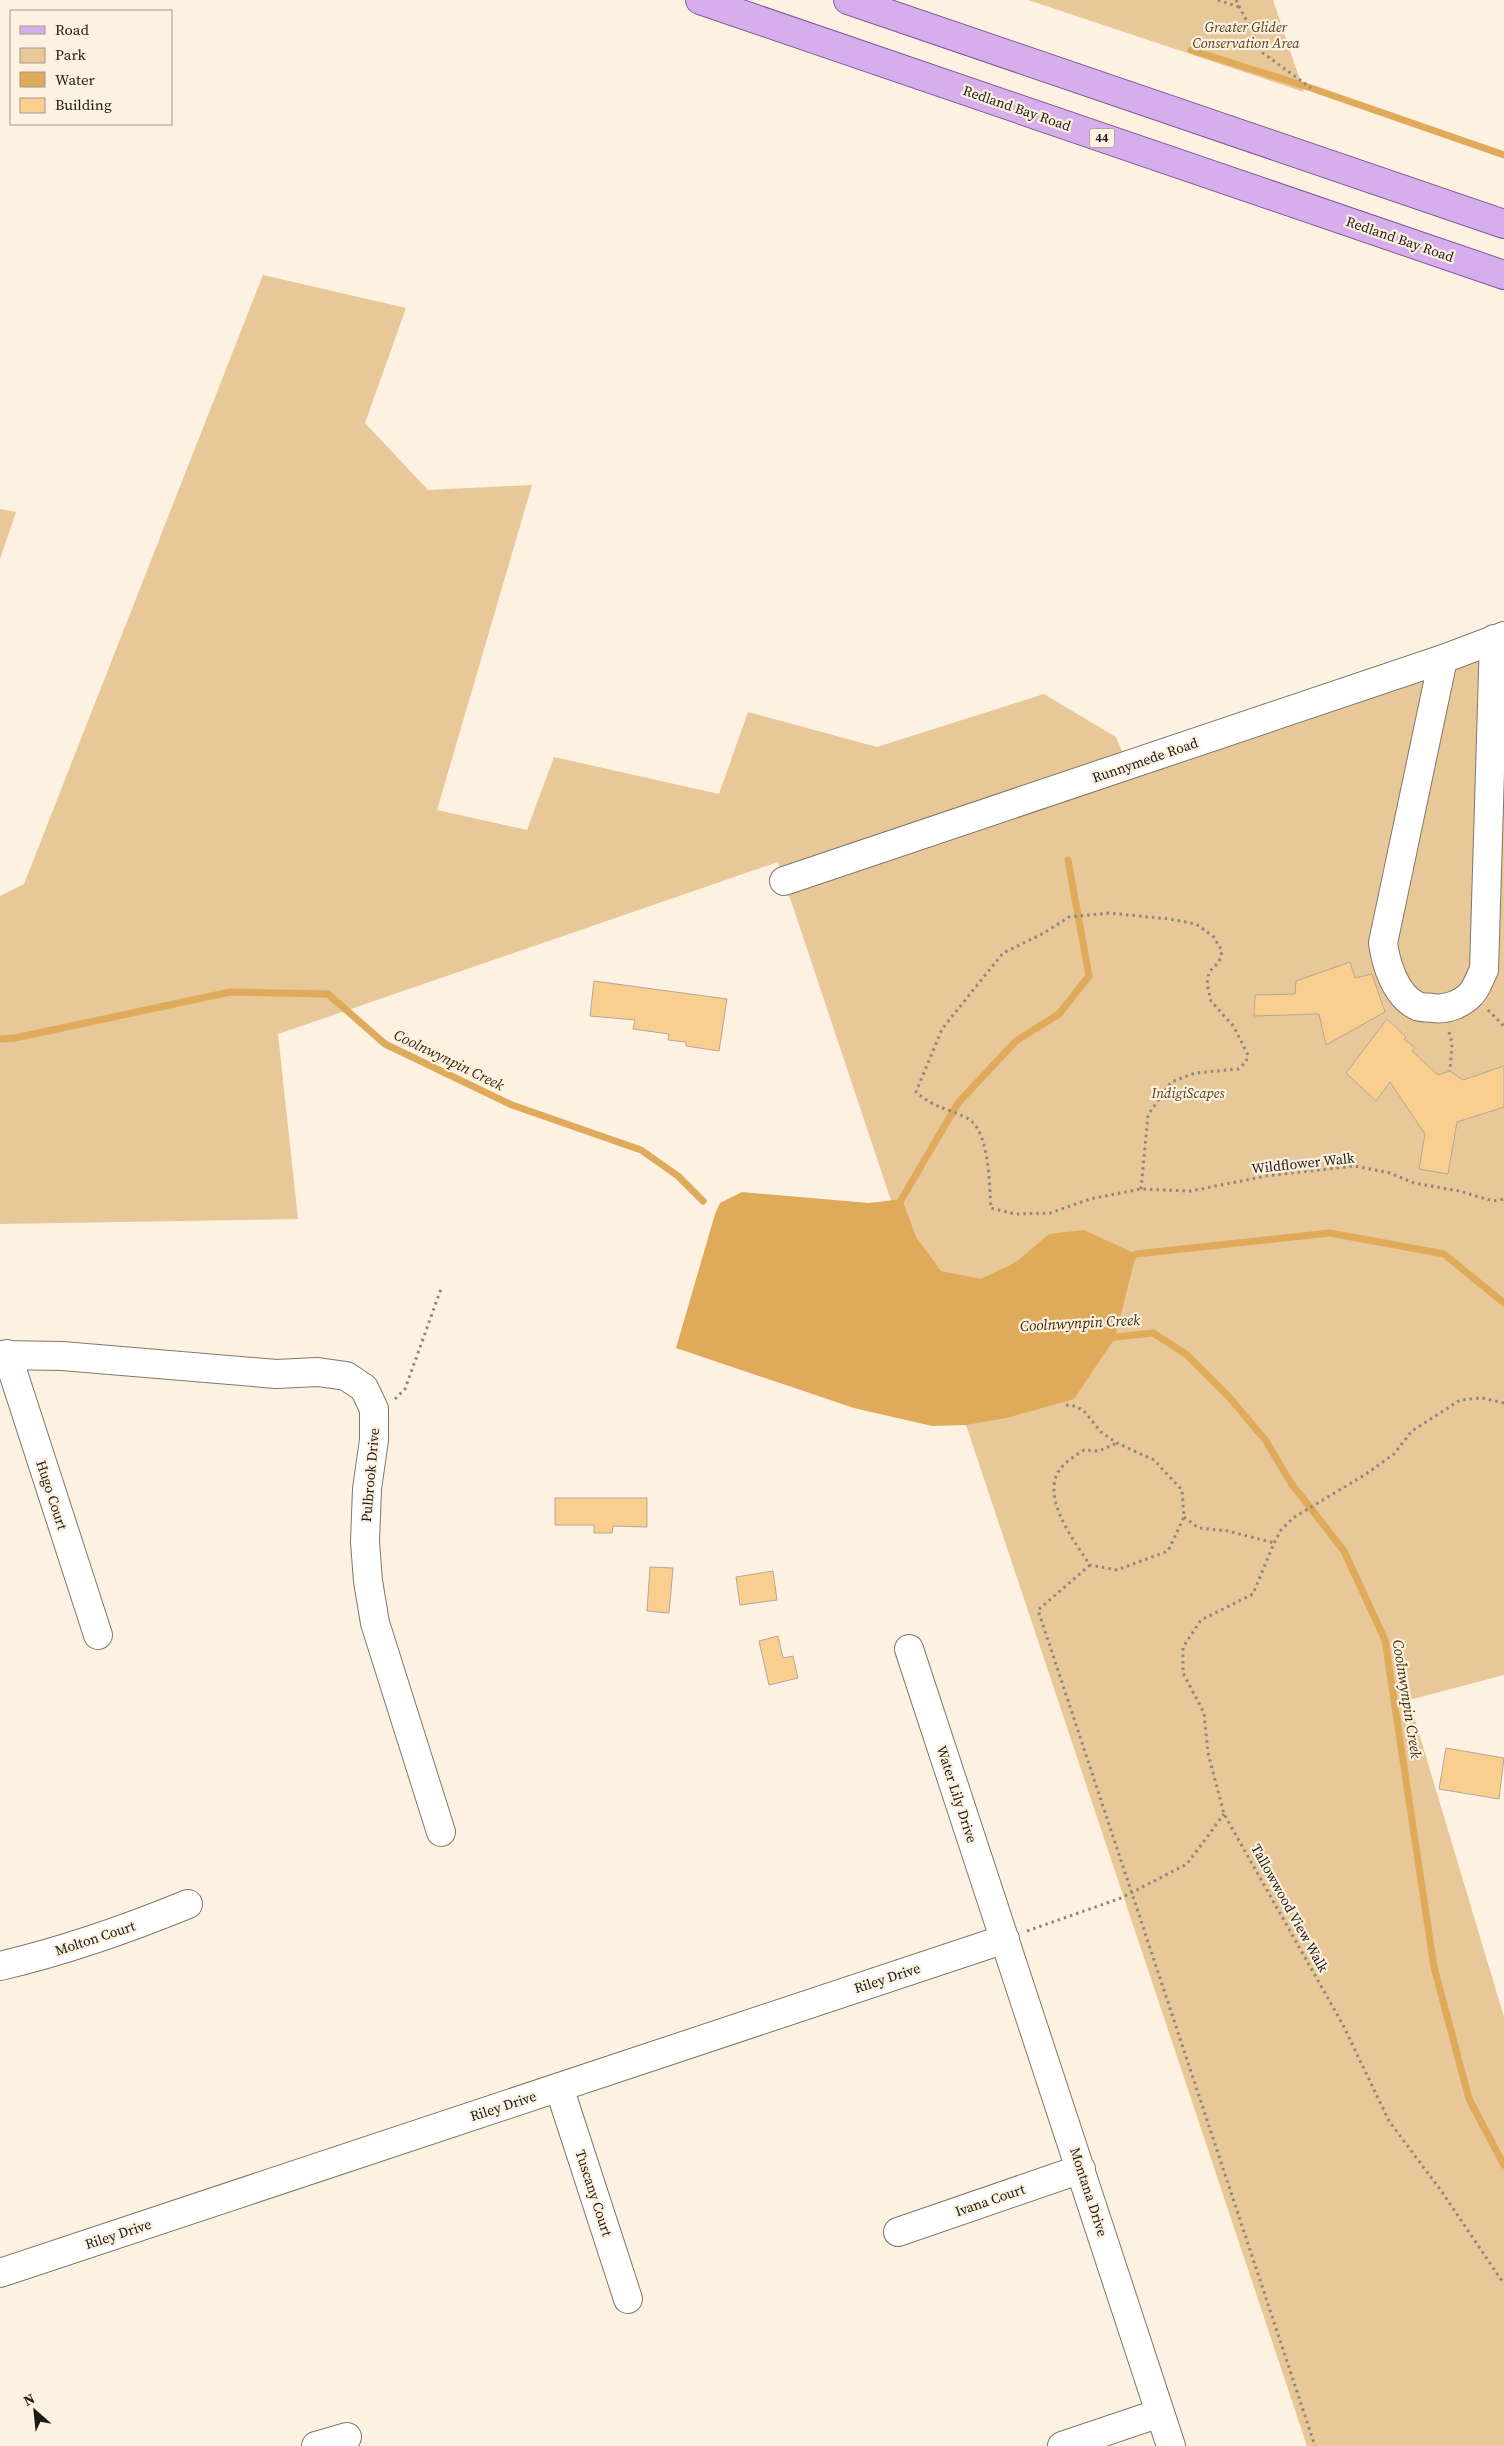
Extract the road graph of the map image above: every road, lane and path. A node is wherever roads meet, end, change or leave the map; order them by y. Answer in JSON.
{"nodes":[{"id":1,"x":700,"y":0,"type":"edge"},
{"id":2,"x":848,"y":0,"type":"edge"},
{"id":3,"x":1218,"y":0,"type":"edge"},
{"id":4,"x":1236,"y":0,"type":"edge"},
{"id":5,"x":1239,"y":8,"type":"junction"},
{"id":6,"x":1310,"y":88,"type":"dead end"},
{"id":7,"x":1504,"y":224,"type":"edge"},
{"id":8,"x":1504,"y":275,"type":"edge"},
{"id":9,"x":1499,"y":638,"type":"edge"},
{"id":10,"x":1443,"y":659,"type":"junction"},
{"id":11,"x":784,"y":881,"type":"dead end"},
{"id":12,"x":1442,"y":1010,"type":"junction"},
{"id":13,"x":1450,"y":1071,"type":"dead end"},
{"id":14,"x":1141,"y":1189,"type":"junction"},
{"id":15,"x":1504,"y":1199,"type":"edge"},
{"id":16,"x":442,"y":1286,"type":"dead end"},
{"id":17,"x":3,"y":1355,"type":"edge"},
{"id":18,"x":1504,"y":1403,"type":"edge"},
{"id":19,"x":1066,"y":1405,"type":"dead end"},
{"id":20,"x":374,"y":1409,"type":"junction"},
{"id":21,"x":1117,"y":1442,"type":"junction"},
{"id":22,"x":1184,"y":1517,"type":"junction"},
{"id":23,"x":1274,"y":1543,"type":"junction"},
{"id":24,"x":1090,"y":1565,"type":"junction"},
{"id":25,"x":98,"y":1635,"type":"dead end"},
{"id":26,"x":909,"y":1649,"type":"dead end"},
{"id":27,"x":1224,"y":1814,"type":"junction"},
{"id":28,"x":441,"y":1832,"type":"dead end"},
{"id":29,"x":1132,"y":1892,"type":"junction"},
{"id":30,"x":188,"y":1904,"type":"dead end"},
{"id":31,"x":1013,"y":1936,"type":"junction"},
{"id":32,"x":0,"y":1966,"type":"edge"},
{"id":33,"x":559,"y":2087,"type":"junction"},
{"id":34,"x":1081,"y":2169,"type":"junction"},
{"id":35,"x":898,"y":2232,"type":"dead end"},
{"id":36,"x":0,"y":2274,"type":"edge"},
{"id":37,"x":1504,"y":2284,"type":"edge"},
{"id":38,"x":628,"y":2299,"type":"dead end"},
{"id":39,"x":1160,"y":2413,"type":"junction"},
{"id":40,"x":346,"y":2437,"type":"dead end"},
{"id":41,"x":316,"y":2446,"type":"edge"},
{"id":42,"x":1062,"y":2446,"type":"edge"},
{"id":43,"x":1171,"y":2446,"type":"edge"},
{"id":44,"x":1315,"y":2446,"type":"edge"}],
"edges":[{"from":1,"to":8,"type":"main road","name":"Redland Bay Road","number":"44"},
{"from":2,"to":7,"type":"main road"},
{"from":3,"to":5,"type":"path"},
{"from":4,"to":5,"type":"path"},
{"from":5,"to":6,"type":"path"},
{"from":9,"to":10,"type":"street","name":"Runnymede Road"},
{"from":9,"to":12,"type":"street"},
{"from":10,"to":11,"type":"street","name":"Runnymede Road"},
{"from":10,"to":12,"type":"street"},
{"from":12,"to":13,"type":"path"},
{"from":14,"to":14,"type":"path","name":"Wildflower Walk"},
{"from":14,"to":15,"type":"path","name":"Wildflower Walk"},
{"from":16,"to":20,"type":"path"},
{"from":17,"to":20,"type":"street","name":"Pulbrook Drive"},
{"from":17,"to":25,"type":"street","name":"Hugo Court"},
{"from":18,"to":23,"type":"path","name":"Tallowwood View Walk"},
{"from":19,"to":21,"type":"path"},
{"from":20,"to":28,"type":"street","name":"Pulbrook Drive"},
{"from":21,"to":22,"type":"path"},
{"from":21,"to":24,"type":"path"},
{"from":22,"to":23,"type":"path"},
{"from":22,"to":24,"type":"path"},
{"from":23,"to":27,"type":"path","name":"Tallowwood View Walk"},
{"from":24,"to":29,"type":"path"},
{"from":26,"to":31,"type":"street","name":"Water Lily Drive"},
{"from":27,"to":29,"type":"path"},
{"from":27,"to":37,"type":"path","name":"Tallowwood View Walk"},
{"from":29,"to":31,"type":"path"},
{"from":29,"to":44,"type":"path"},
{"from":30,"to":32,"type":"street","name":"Molton Court"},
{"from":31,"to":33,"type":"street","name":"Riley Drive"},
{"from":31,"to":34,"type":"street","name":"Montana Drive"},
{"from":33,"to":36,"type":"street","name":"Riley Drive"},
{"from":33,"to":38,"type":"street","name":"Tuscany Court"},
{"from":34,"to":35,"type":"street","name":"Ivana Court"},
{"from":34,"to":39,"type":"street","name":"Montana Drive"},
{"from":39,"to":42,"type":"street"},
{"from":39,"to":43,"type":"street","name":"Montana Drive"},
{"from":40,"to":41,"type":"street"}]}
